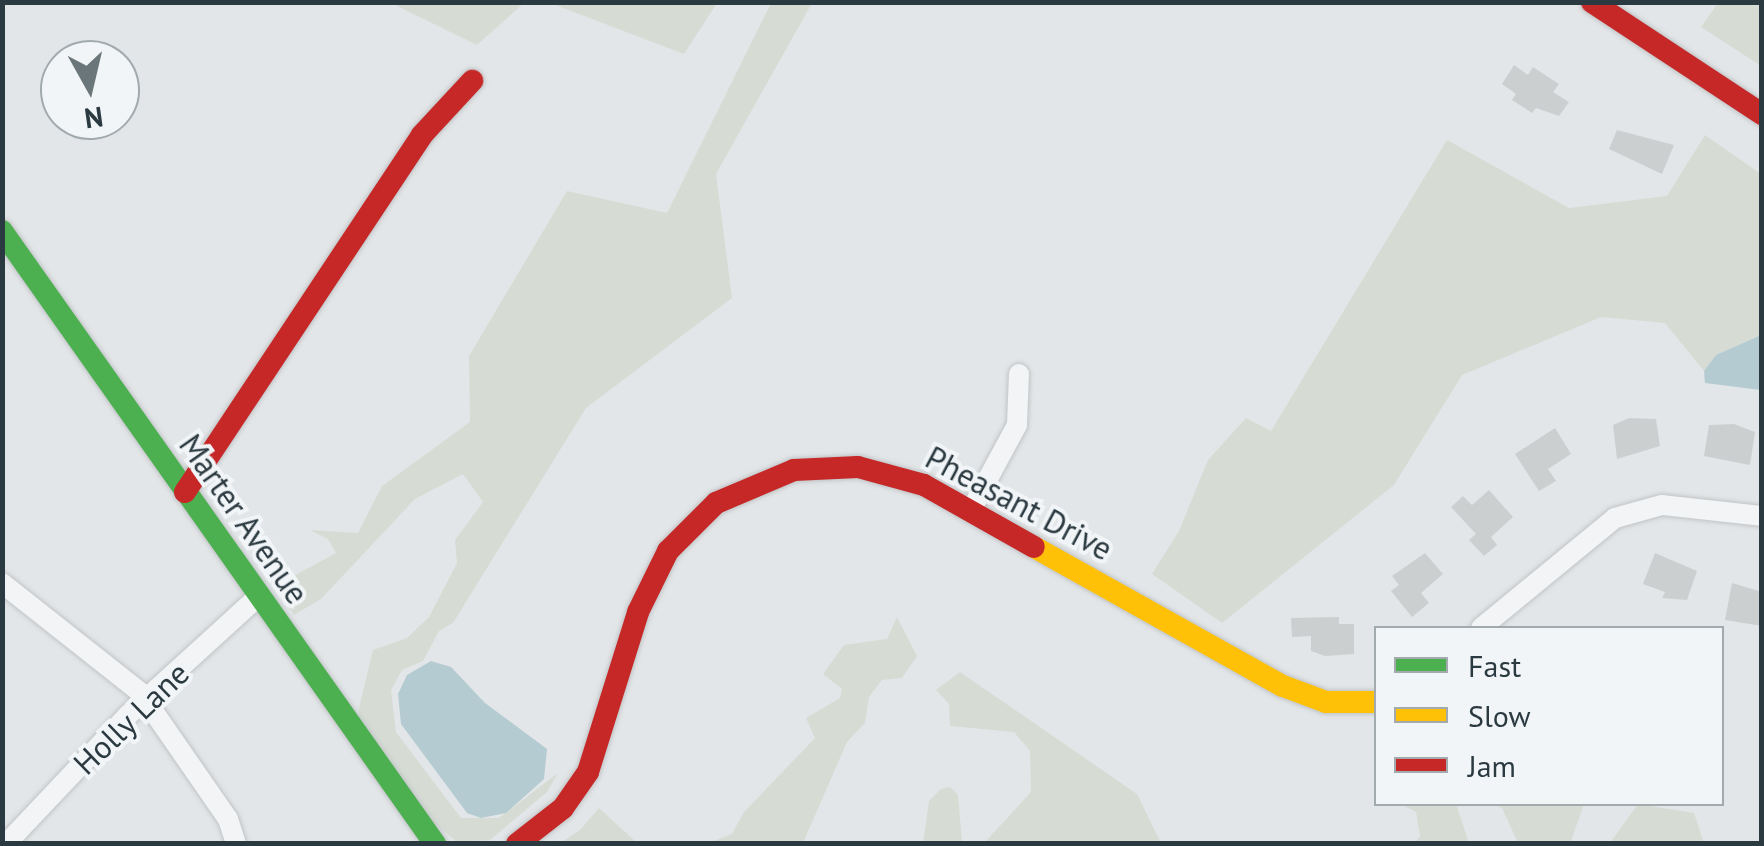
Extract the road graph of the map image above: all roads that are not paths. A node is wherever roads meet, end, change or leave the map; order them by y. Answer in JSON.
{"nodes":[{"id":1,"x":1592,"y":2,"type":"edge"},
{"id":2,"x":472,"y":81,"type":"dead end"},
{"id":3,"x":1762,"y":114,"type":"edge"},
{"id":4,"x":2,"y":231,"type":"edge"},
{"id":5,"x":1018,"y":374,"type":"dead end"},
{"id":6,"x":185,"y":492,"type":"junction"},
{"id":7,"x":972,"y":510,"type":"junction"},
{"id":8,"x":1762,"y":516,"type":"edge"},
{"id":9,"x":2,"y":583,"type":"edge"},
{"id":10,"x":259,"y":596,"type":"junction"},
{"id":11,"x":1484,"y":626,"type":"edge"},
{"id":12,"x":146,"y":700,"type":"junction"},
{"id":13,"x":1374,"y":702,"type":"edge"},
{"id":14,"x":6,"y":844,"type":"edge"},
{"id":15,"x":236,"y":844,"type":"edge"},
{"id":16,"x":435,"y":844,"type":"edge"},
{"id":17,"x":516,"y":844,"type":"edge"}],
"edges":[{"from":1,"to":3,"type":"street"},
{"from":2,"to":6,"type":"street"},
{"from":4,"to":6,"type":"street","name":"Marter Avenue"},
{"from":5,"to":7,"type":"street"},
{"from":6,"to":10,"type":"street","name":"Marter Avenue"},
{"from":7,"to":13,"type":"street","name":"Pheasant Drive"},
{"from":7,"to":17,"type":"street","name":"Pheasant Drive"},
{"from":8,"to":11,"type":"street"},
{"from":9,"to":12,"type":"street"},
{"from":10,"to":12,"type":"street","name":"Holly Lane"},
{"from":10,"to":16,"type":"street","name":"Marter Avenue"},
{"from":12,"to":14,"type":"street","name":"Holly Lane"},
{"from":12,"to":15,"type":"street"}]}
